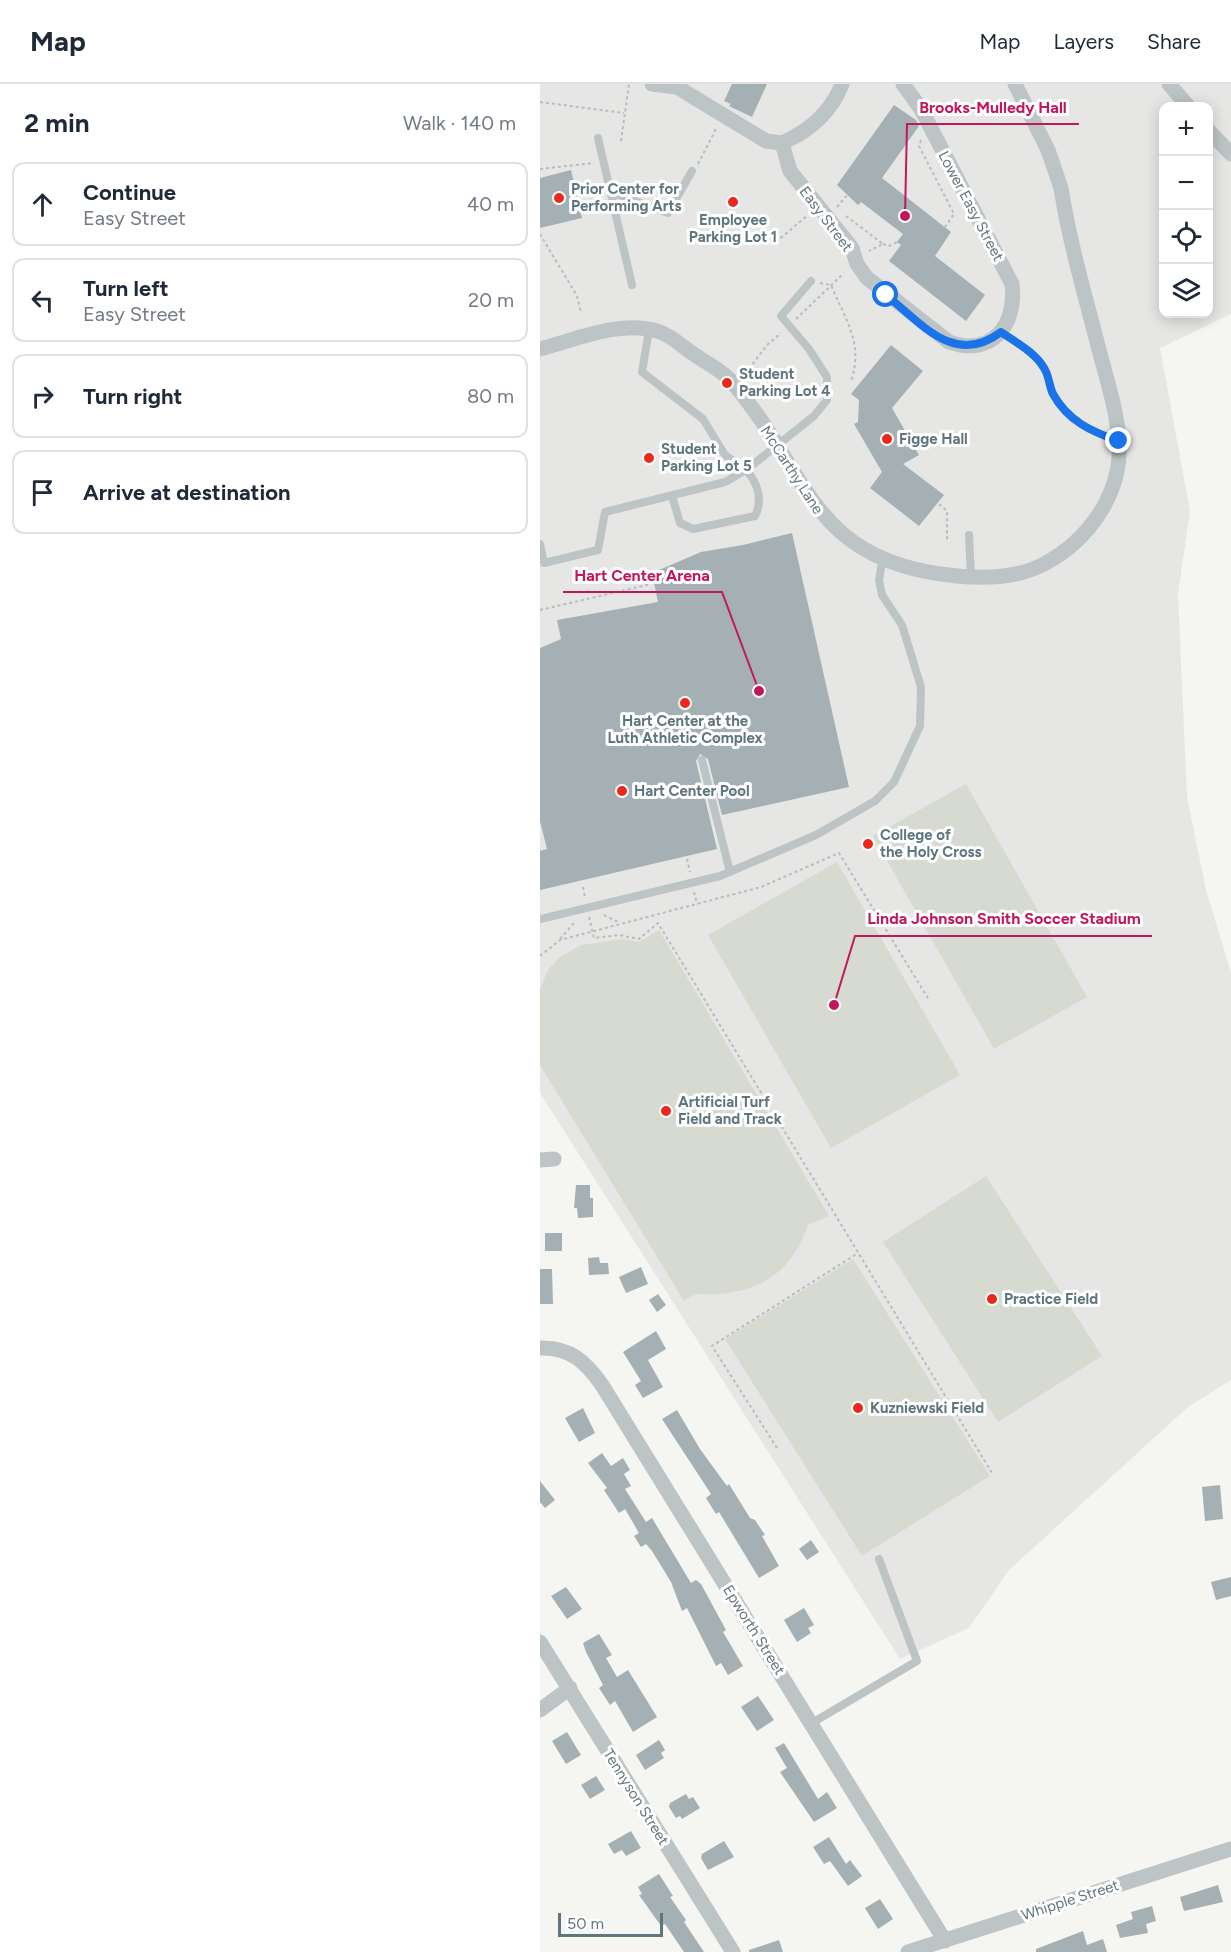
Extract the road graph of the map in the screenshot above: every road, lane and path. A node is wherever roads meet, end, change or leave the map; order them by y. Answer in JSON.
{"nodes":[{"id":1,"x":629,"y":84,"type":"edge"},
{"id":2,"x":652,"y":84,"type":"edge"},
{"id":3,"x":842,"y":84,"type":"edge"},
{"id":4,"x":903,"y":84,"type":"edge"},
{"id":5,"x":1015,"y":84,"type":"edge"},
{"id":6,"x":1168,"y":84,"type":"edge"},
{"id":7,"x":678,"y":85,"type":"edge"},
{"id":8,"x":540,"y":102,"type":"edge"},
{"id":9,"x":1184,"y":102,"type":"edge"},
{"id":10,"x":624,"y":113,"type":"junction"},
{"id":11,"x":719,"y":123,"type":"dead end"},
{"id":12,"x":1213,"y":134,"type":"edge"},
{"id":13,"x":598,"y":138,"type":"dead end"},
{"id":14,"x":621,"y":141,"type":"dead end"},
{"id":15,"x":782,"y":143,"type":"junction"},
{"id":16,"x":1231,"y":154,"type":"edge"},
{"id":17,"x":604,"y":162,"type":"junction"},
{"id":18,"x":540,"y":169,"type":"edge"},
{"id":19,"x":693,"y":171,"type":"joint"},
{"id":20,"x":611,"y":192,"type":"junction"},
{"id":21,"x":848,"y":194,"type":"dead end"},
{"id":22,"x":837,"y":207,"type":"dead end"},
{"id":23,"x":814,"y":209,"type":"dead end"},
{"id":24,"x":540,"y":234,"type":"edge"},
{"id":25,"x":776,"y":242,"type":"dead end"},
{"id":26,"x":897,"y":242,"type":"dead end"},
{"id":27,"x":884,"y":244,"type":"dead end"},
{"id":28,"x":851,"y":267,"type":"dead end"},
{"id":29,"x":812,"y":281,"type":"joint"},
{"id":30,"x":632,"y":285,"type":"dead end"},
{"id":31,"x":831,"y":285,"type":"junction"},
{"id":32,"x":581,"y":313,"type":"dead end"},
{"id":33,"x":802,"y":314,"type":"dead end"},
{"id":34,"x":649,"y":330,"type":"junction"},
{"id":35,"x":1001,"y":332,"type":"junction"},
{"id":36,"x":776,"y":337,"type":"dead end"},
{"id":37,"x":540,"y":349,"type":"edge"},
{"id":38,"x":749,"y":369,"type":"dead end"},
{"id":39,"x":851,"y":381,"type":"dead end"},
{"id":40,"x":1119,"y":441,"type":"junction"},
{"id":41,"x":776,"y":444,"type":"junction"},
{"id":42,"x":746,"y":470,"type":"junction"},
{"id":43,"x":672,"y":496,"type":"junction"},
{"id":44,"x":939,"y":504,"type":"dead end"},
{"id":45,"x":969,"y":535,"type":"dead end"},
{"id":46,"x":947,"y":540,"type":"dead end"},
{"id":47,"x":540,"y":544,"type":"edge"},
{"id":48,"x":883,"y":558,"type":"junction"},
{"id":49,"x":971,"y":577,"type":"junction"},
{"id":50,"x":651,"y":584,"type":"dead end"},
{"id":51,"x":540,"y":610,"type":"edge"},
{"id":52,"x":702,"y":760,"type":"dead end"},
{"id":53,"x":687,"y":859,"type":"dead end"},
{"id":54,"x":690,"y":872,"type":"dead end"},
{"id":55,"x":730,"y":872,"type":"junction"},
{"id":56,"x":693,"y":889,"type":"dead end"},
{"id":57,"x":697,"y":904,"type":"junction"},
{"id":58,"x":587,"y":907,"type":"junction"},
{"id":59,"x":540,"y":919,"type":"edge"},
{"id":60,"x":592,"y":930,"type":"junction"},
{"id":61,"x":540,"y":956,"type":"edge"},
{"id":62,"x":929,"y":1000,"type":"dead end"},
{"id":63,"x":859,"y":1253,"type":"junction"},
{"id":64,"x":540,"y":1348,"type":"edge"},
{"id":65,"x":777,"y":1448,"type":"dead end"},
{"id":66,"x":992,"y":1473,"type":"dead end"},
{"id":67,"x":879,"y":1559,"type":"dead end"},
{"id":68,"x":540,"y":1642,"type":"edge"},
{"id":69,"x":570,"y":1688,"type":"junction"},
{"id":70,"x":540,"y":1710,"type":"edge"},
{"id":71,"x":812,"y":1723,"type":"junction"},
{"id":72,"x":1231,"y":1849,"type":"edge"},
{"id":73,"x":945,"y":1941,"type":"junction"},
{"id":74,"x":733,"y":1952,"type":"edge"},
{"id":75,"x":909,"y":1952,"type":"edge"}],
"edges":[{"from":1,"to":10,"type":"path"},
{"from":2,"to":7,"type":"street"},
{"from":3,"to":15,"type":"street"},
{"from":4,"to":35,"type":"street","name":"Lower Easy Street"},
{"from":5,"to":40,"type":"street","name":"McCarthy Lane"},
{"from":6,"to":9,"type":"street"},
{"from":7,"to":15,"type":"street"},
{"from":8,"to":10,"type":"path"},
{"from":10,"to":14,"type":"path"},
{"from":11,"to":19,"type":"path"},
{"from":12,"to":16,"type":"street"},
{"from":13,"to":17,"type":"lane"},
{"from":15,"to":35,"type":"street","name":"Easy Street"},
{"from":17,"to":18,"type":"path"},
{"from":17,"to":20,"type":"lane"},
{"from":19,"to":20,"type":"lane"},
{"from":20,"to":30,"type":"lane"},
{"from":21,"to":22,"type":"path"},
{"from":23,"to":25,"type":"path"},
{"from":24,"to":32,"type":"path"},
{"from":26,"to":27,"type":"path"},
{"from":28,"to":31,"type":"path"},
{"from":29,"to":31,"type":"path"},
{"from":29,"to":41,"type":"lane"},
{"from":31,"to":33,"type":"path"},
{"from":31,"to":39,"type":"path"},
{"from":34,"to":37,"type":"street","name":"McCarthy Lane"},
{"from":34,"to":41,"type":"street","name":"McCarthy Lane"},
{"from":34,"to":42,"type":"lane"},
{"from":35,"to":40,"type":"lane"},
{"from":36,"to":38,"type":"path"},
{"from":40,"to":49,"type":"street","name":"McCarthy Lane"},
{"from":41,"to":42,"type":"lane"},
{"from":41,"to":48,"type":"street","name":"McCarthy Lane"},
{"from":42,"to":43,"type":"lane"},
{"from":42,"to":43,"type":"lane"},
{"from":43,"to":47,"type":"lane"},
{"from":44,"to":46,"type":"path"},
{"from":45,"to":49,"type":"lane"},
{"from":48,"to":49,"type":"street","name":"McCarthy Lane"},
{"from":48,"to":55,"type":"lane"},
{"from":50,"to":51,"type":"path"},
{"from":52,"to":55,"type":"lane"},
{"from":53,"to":54,"type":"path"},
{"from":55,"to":58,"type":"lane"},
{"from":56,"to":57,"type":"path"},
{"from":57,"to":60,"type":"path"},
{"from":57,"to":62,"type":"path"},
{"from":58,"to":59,"type":"lane"},
{"from":58,"to":60,"type":"path"},
{"from":60,"to":61,"type":"path"},
{"from":60,"to":63,"type":"path"},
{"from":63,"to":65,"type":"path"},
{"from":63,"to":66,"type":"path"},
{"from":64,"to":71,"type":"street","name":"Epworth Street"},
{"from":67,"to":71,"type":"lane"},
{"from":68,"to":69,"type":"street","name":"Tennyson Street"},
{"from":69,"to":70,"type":"street"},
{"from":69,"to":74,"type":"street","name":"Tennyson Street"},
{"from":71,"to":73,"type":"street","name":"Epworth Street"},
{"from":72,"to":73,"type":"street","name":"Whipple Street"},
{"from":73,"to":75,"type":"street","name":"Whipple Street"}]}
